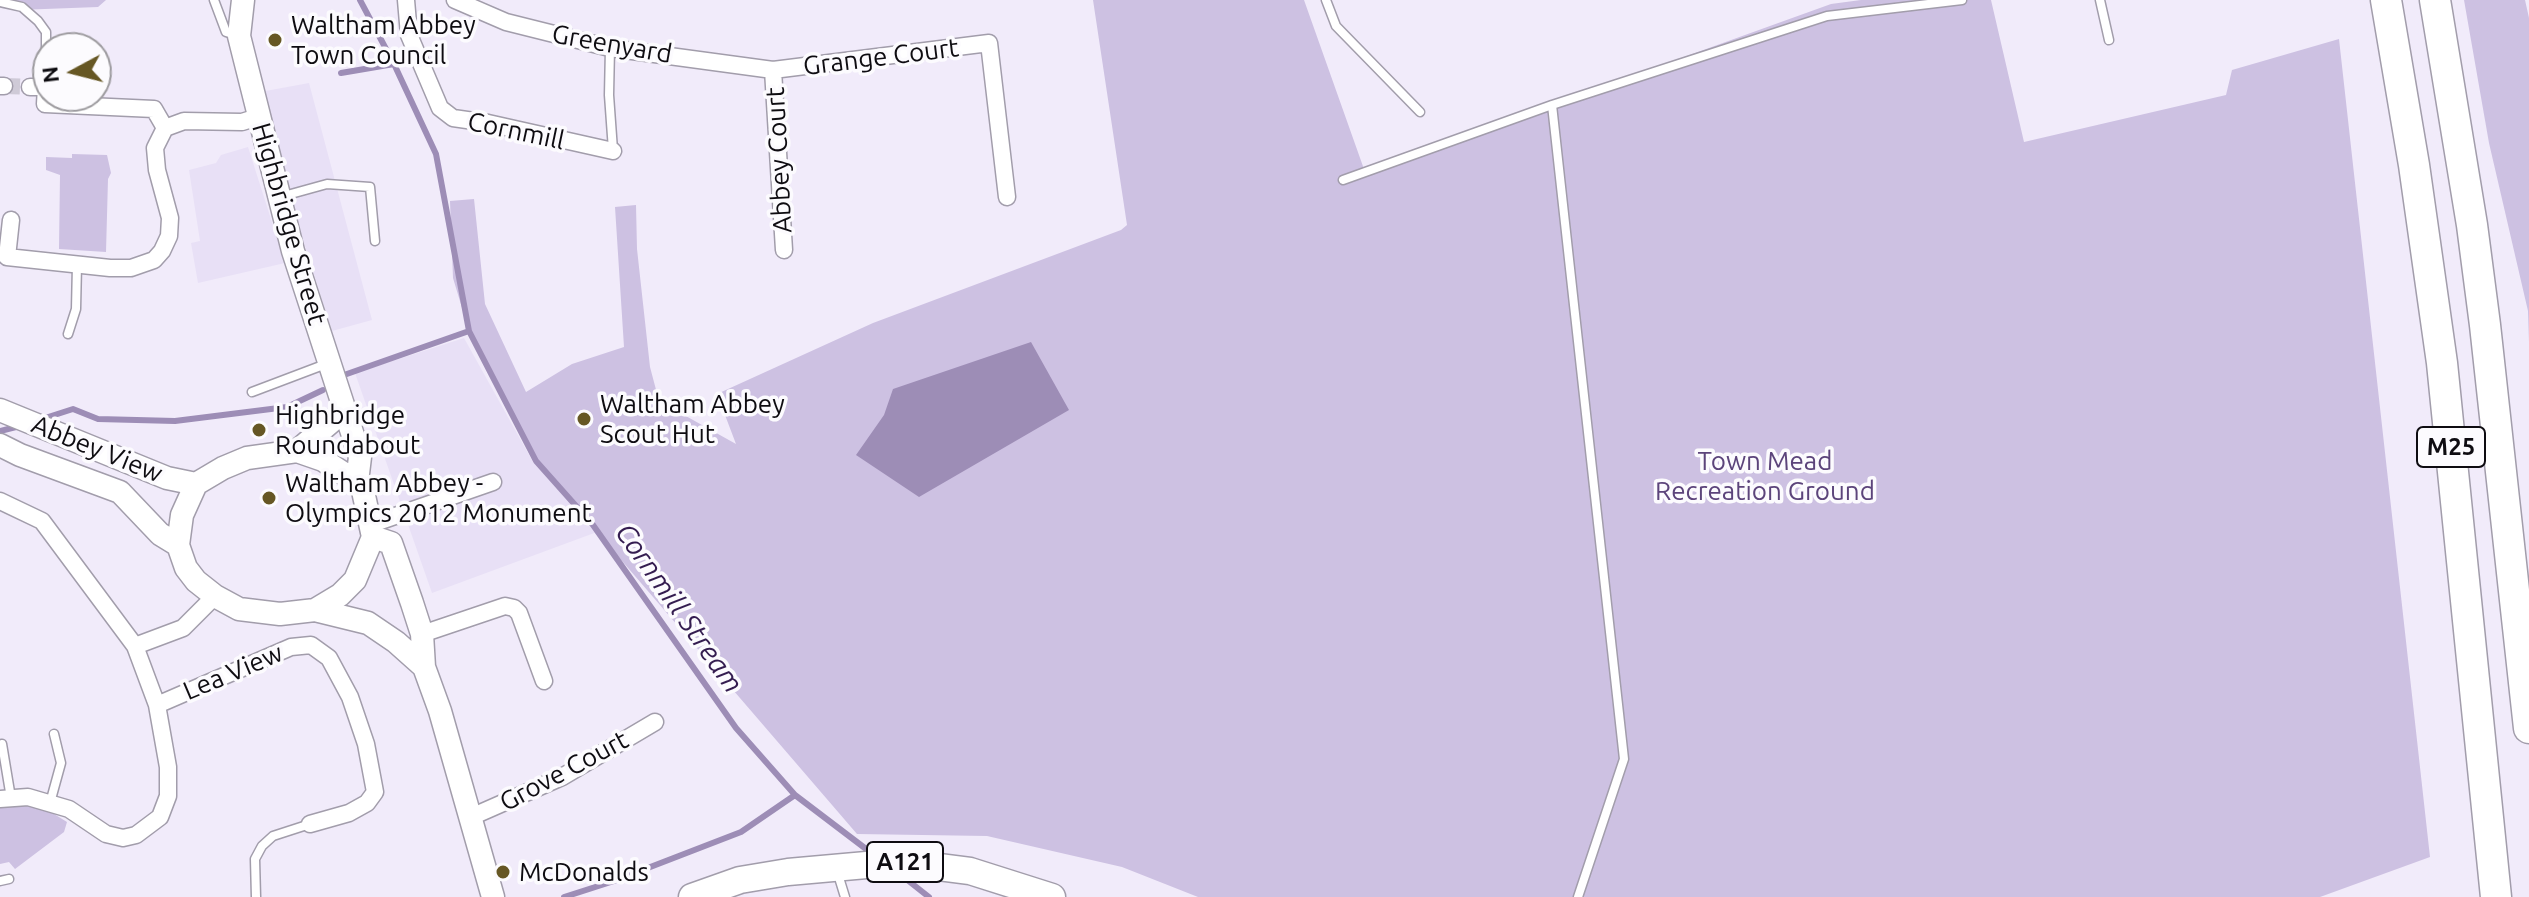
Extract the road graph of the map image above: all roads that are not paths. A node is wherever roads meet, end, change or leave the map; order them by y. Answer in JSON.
{"nodes":[{"id":1,"x":214,"y":0,"type":"edge"},
{"id":2,"x":406,"y":0,"type":"edge"},
{"id":3,"x":455,"y":0,"type":"edge"},
{"id":4,"x":1326,"y":0,"type":"edge"},
{"id":5,"x":1962,"y":0,"type":"edge"},
{"id":6,"x":2100,"y":0,"type":"edge"},
{"id":7,"x":2386,"y":0,"type":"edge"},
{"id":8,"x":2435,"y":0,"type":"edge"},
{"id":9,"x":0,"y":2,"type":"edge"},
{"id":10,"x":242,"y":2,"type":"edge"},
{"id":11,"x":46,"y":32,"type":"edge"},
{"id":12,"x":239,"y":36,"type":"junction"},
{"id":13,"x":2109,"y":40,"type":"dead end"},
{"id":14,"x":610,"y":48,"type":"junction"},
{"id":15,"x":773,"y":70,"type":"junction"},
{"id":16,"x":1552,"y":105,"type":"junction"},
{"id":17,"x":112,"y":107,"type":"edge"},
{"id":18,"x":1420,"y":112,"type":"dead end"},
{"id":19,"x":258,"y":117,"type":"junction"},
{"id":20,"x":165,"y":128,"type":"junction"},
{"id":21,"x":613,"y":151,"type":"joint"},
{"id":22,"x":1343,"y":180,"type":"dead end"},
{"id":23,"x":279,"y":197,"type":"junction"},
{"id":24,"x":1007,"y":197,"type":"dead end"},
{"id":25,"x":11,"y":220,"type":"dead end"},
{"id":26,"x":375,"y":241,"type":"dead end"},
{"id":27,"x":784,"y":250,"type":"dead end"},
{"id":28,"x":77,"y":265,"type":"junction"},
{"id":29,"x":68,"y":334,"type":"dead end"},
{"id":30,"x":328,"y":364,"type":"junction"},
{"id":31,"x":252,"y":392,"type":"dead end"},
{"id":32,"x":0,"y":410,"type":"edge"},
{"id":33,"x":345,"y":410,"type":"junction"},
{"id":34,"x":10,"y":450,"type":"edge"},
{"id":35,"x":297,"y":451,"type":"junction"},
{"id":36,"x":357,"y":482,"type":"junction"},
{"id":37,"x":493,"y":482,"type":"dead end"},
{"id":38,"x":196,"y":484,"type":"junction"},
{"id":39,"x":0,"y":501,"type":"edge"},
{"id":40,"x":372,"y":530,"type":"junction"},
{"id":41,"x":178,"y":545,"type":"junction"},
{"id":42,"x":215,"y":596,"type":"junction"},
{"id":43,"x":315,"y":610,"type":"junction"},
{"id":44,"x":422,"y":634,"type":"junction"},
{"id":45,"x":135,"y":646,"type":"junction"},
{"id":46,"x":424,"y":667,"type":"junction"},
{"id":47,"x":544,"y":681,"type":"dead end"},
{"id":48,"x":157,"y":705,"type":"junction"},
{"id":49,"x":655,"y":722,"type":"dead end"},
{"id":50,"x":2529,"y":728,"type":"edge"},
{"id":51,"x":54,"y":734,"type":"dead end"},
{"id":52,"x":2,"y":744,"type":"dead end"},
{"id":53,"x":6,"y":799,"type":"edge"},
{"id":54,"x":50,"y":803,"type":"junction"},
{"id":55,"x":471,"y":817,"type":"junction"},
{"id":56,"x":310,"y":824,"type":"joint"},
{"id":57,"x":835,"y":866,"type":"junction"},
{"id":58,"x":256,"y":897,"type":"edge"},
{"id":59,"x":493,"y":897,"type":"edge"},
{"id":60,"x":692,"y":897,"type":"edge"},
{"id":61,"x":845,"y":897,"type":"edge"},
{"id":62,"x":1052,"y":897,"type":"edge"},
{"id":63,"x":1578,"y":897,"type":"edge"},
{"id":64,"x":2496,"y":897,"type":"edge"}],
"edges":[{"from":1,"to":12,"type":"lane","name":"Highbridge Street"},
{"from":2,"to":21,"type":"street","name":"Cornmill"},
{"from":3,"to":14,"type":"street","name":"Greenyard"},
{"from":4,"to":18,"type":"lane"},
{"from":5,"to":16,"type":"lane"},
{"from":6,"to":13,"type":"lane"},
{"from":7,"to":64,"type":"highway","number":"M25"},
{"from":8,"to":50,"type":"highway","number":"M25"},
{"from":9,"to":11,"type":"lane"},
{"from":10,"to":12,"type":"main road","name":"Highbridge Street"},
{"from":12,"to":19,"type":"main road","name":"Highbridge Street"},
{"from":14,"to":15,"type":"street","name":"Greenyard"},
{"from":14,"to":21,"type":"lane"},
{"from":15,"to":24,"type":"street","name":"Grange Court"},
{"from":15,"to":27,"type":"street","name":"Abbey Court"},
{"from":16,"to":22,"type":"lane"},
{"from":16,"to":63,"type":"lane"},
{"from":17,"to":20,"type":"street"},
{"from":19,"to":20,"type":"street"},
{"from":19,"to":23,"type":"main road","name":"Highbridge Street"},
{"from":20,"to":28,"type":"street"},
{"from":23,"to":26,"type":"lane"},
{"from":23,"to":30,"type":"main road","name":"Highbridge Street"},
{"from":25,"to":28,"type":"street"},
{"from":28,"to":29,"type":"lane"},
{"from":30,"to":31,"type":"lane"},
{"from":30,"to":33,"type":"main road","name":"Highbridge Street"},
{"from":32,"to":38,"type":"main road","name":"Abbey View"},
{"from":33,"to":35,"type":"main road"},
{"from":33,"to":36,"type":"main road","name":"Highbridge Street"},
{"from":34,"to":41,"type":"main road","name":"Abbey View"},
{"from":35,"to":36,"type":"main road"},
{"from":35,"to":38,"type":"main road"},
{"from":36,"to":40,"type":"main road"},
{"from":37,"to":40,"type":"street"},
{"from":38,"to":41,"type":"main road"},
{"from":39,"to":45,"type":"street"},
{"from":40,"to":43,"type":"main road"},
{"from":40,"to":44,"type":"main road"},
{"from":41,"to":42,"type":"main road"},
{"from":42,"to":43,"type":"main road"},
{"from":42,"to":45,"type":"street"},
{"from":43,"to":46,"type":"main road"},
{"from":44,"to":46,"type":"main road"},
{"from":44,"to":47,"type":"street"},
{"from":45,"to":48,"type":"street"},
{"from":46,"to":55,"type":"main road"},
{"from":48,"to":54,"type":"street"},
{"from":48,"to":56,"type":"street","name":"Lea View"},
{"from":49,"to":55,"type":"street","name":"Grove Court"},
{"from":51,"to":54,"type":"lane"},
{"from":52,"to":53,"type":"lane"},
{"from":53,"to":54,"type":"street"},
{"from":55,"to":59,"type":"main road"},
{"from":56,"to":58,"type":"lane"},
{"from":57,"to":60,"type":"main road","number":"A121"},
{"from":57,"to":61,"type":"lane"},
{"from":57,"to":62,"type":"main road","number":"A121"}]}
